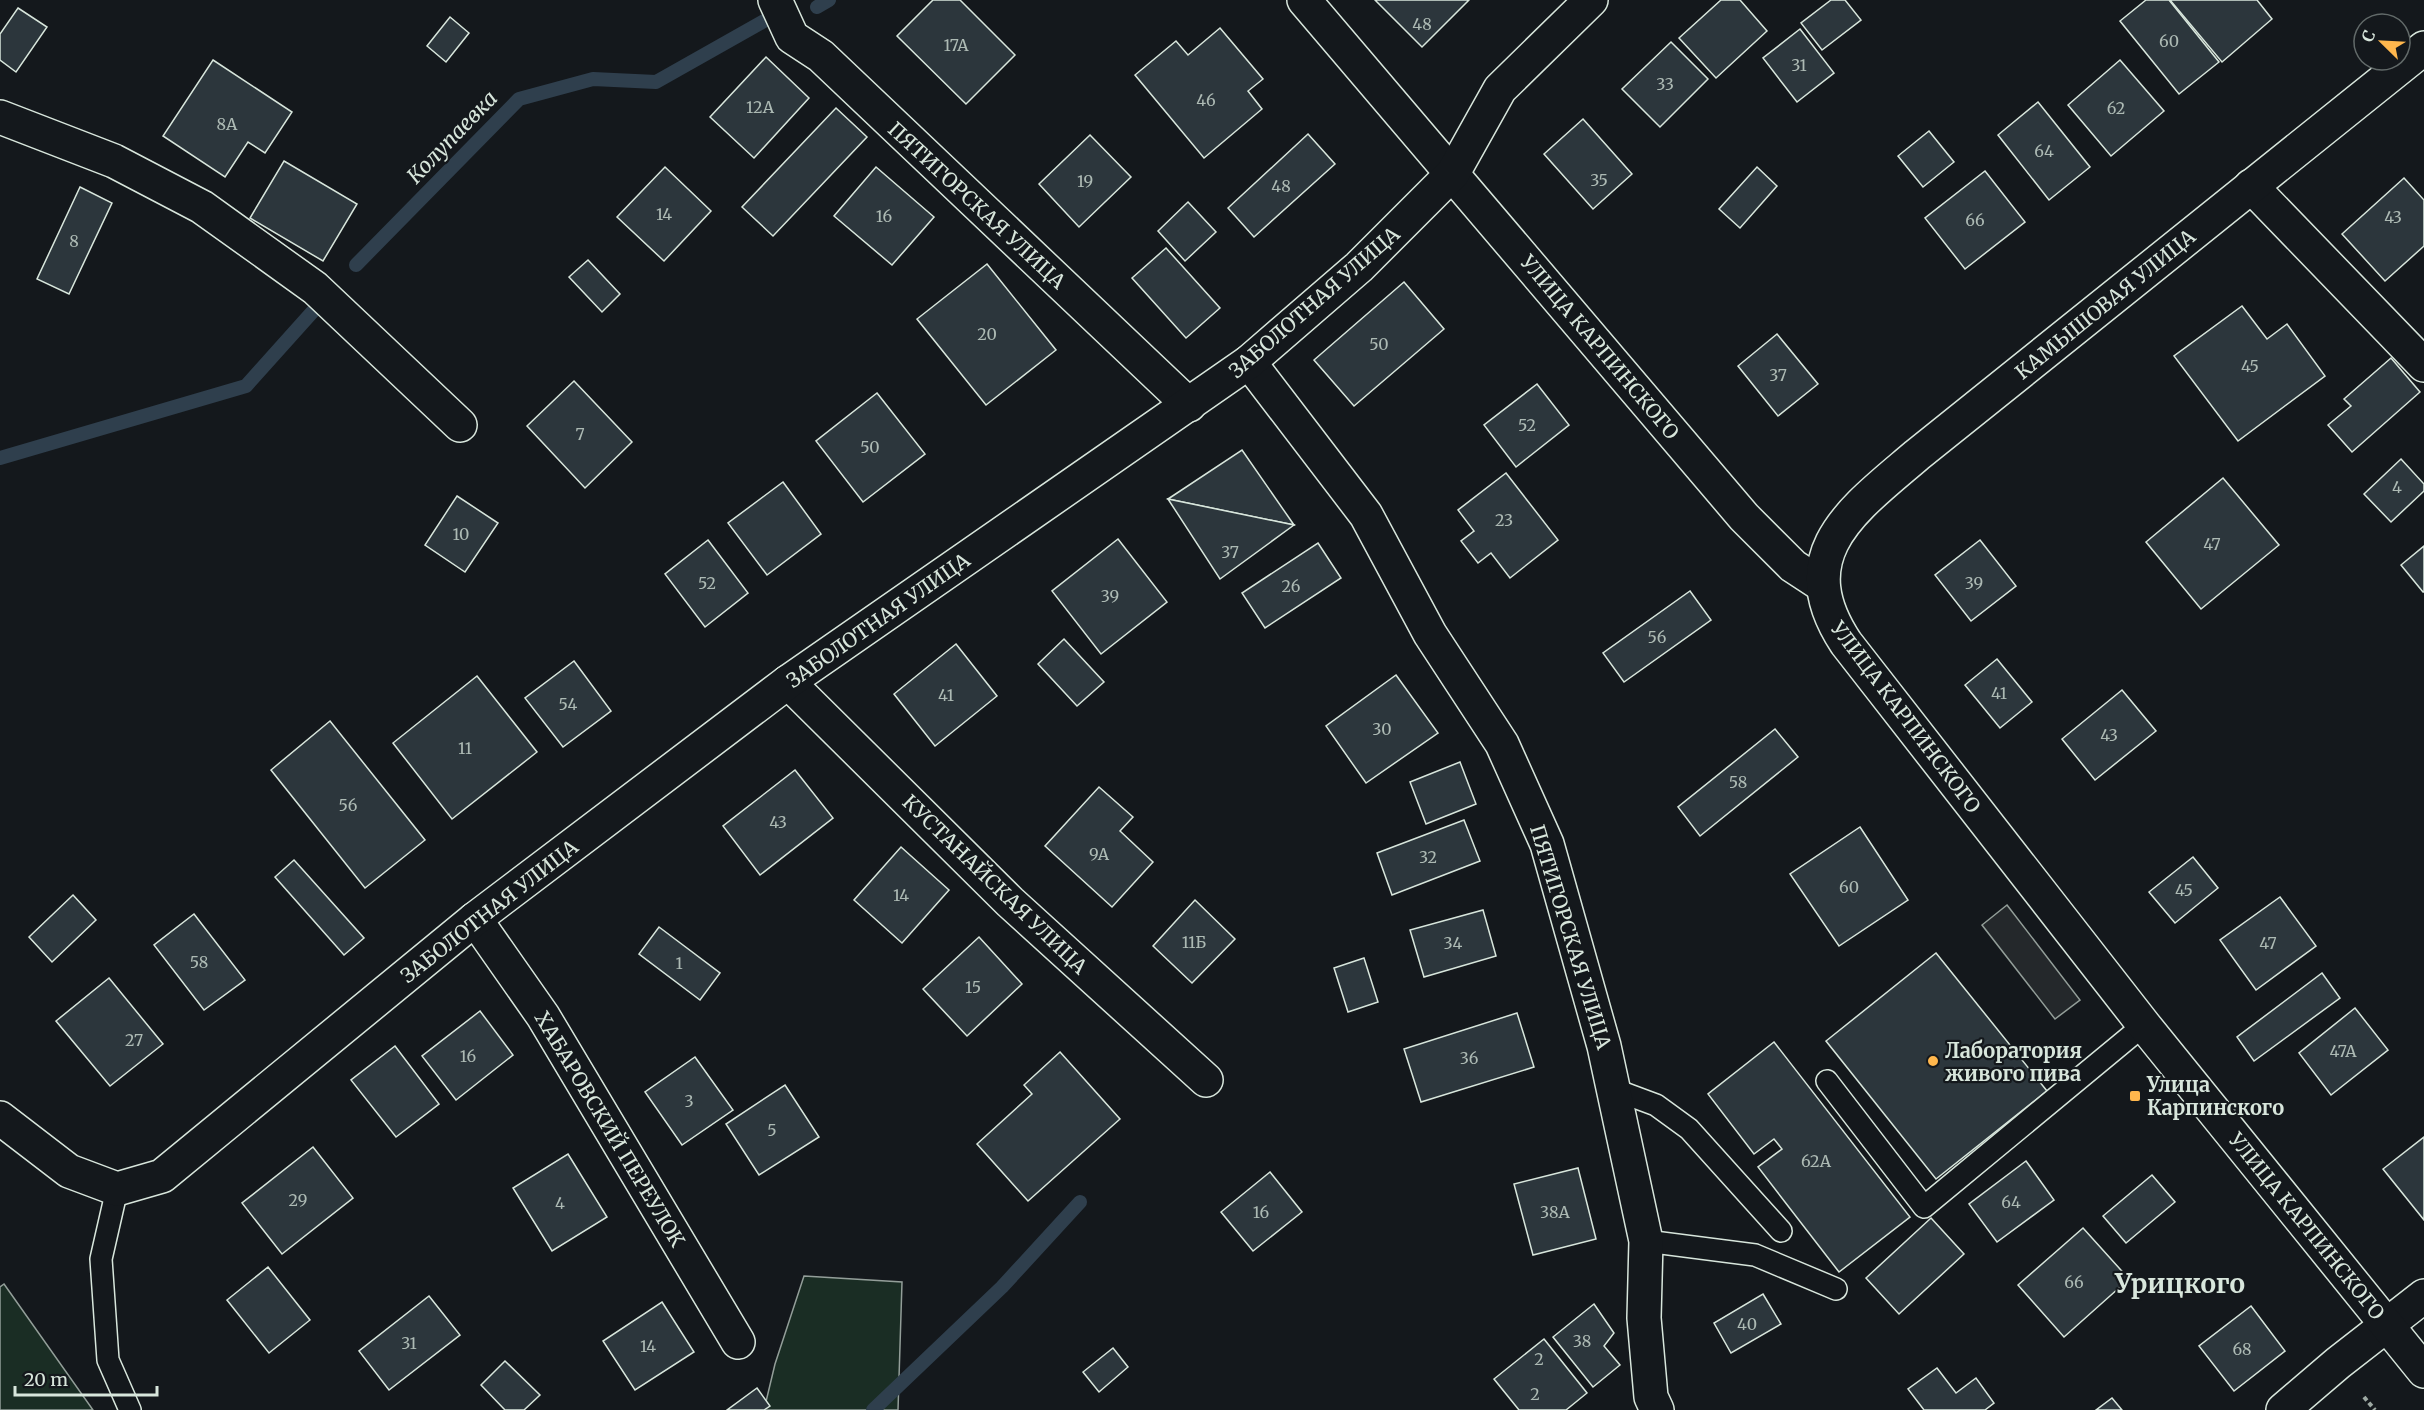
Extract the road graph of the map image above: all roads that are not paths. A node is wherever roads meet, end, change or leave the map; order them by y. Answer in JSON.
{"nodes":[{"id":1,"x":775,"y":0,"type":"edge"},
{"id":2,"x":1304,"y":0,"type":"edge"},
{"id":3,"x":1591,"y":0,"type":"edge"},
{"id":4,"x":2424,"y":48,"type":"edge"},
{"id":5,"x":0,"y":117,"type":"edge"},
{"id":6,"x":1453,"y":174,"type":"junction"},
{"id":7,"x":2251,"y":186,"type":"junction"},
{"id":8,"x":1249,"y":362,"type":"junction"},
{"id":9,"x":2424,"y":365,"type":"edge"},
{"id":10,"x":1189,"y":405,"type":"junction"},
{"id":11,"x":460,"y":425,"type":"dead end"},
{"id":12,"x":1822,"y":585,"type":"junction"},
{"id":13,"x":788,"y":682,"type":"junction"},
{"id":14,"x":475,"y":920,"type":"junction"},
{"id":15,"x":2144,"y":1025,"type":"junction"},
{"id":16,"x":1206,"y":1080,"type":"dead end"},
{"id":17,"x":1827,"y":1081,"type":"dead end"},
{"id":18,"x":1613,"y":1089,"type":"junction"},
{"id":19,"x":0,"y":1118,"type":"edge"},
{"id":20,"x":117,"y":1189,"type":"junction"},
{"id":21,"x":1781,"y":1231,"type":"dead end"},
{"id":22,"x":1646,"y":1241,"type":"junction"},
{"id":23,"x":1836,"y":1289,"type":"dead end"},
{"id":24,"x":2424,"y":1296,"type":"edge"},
{"id":25,"x":2387,"y":1325,"type":"junction"},
{"id":26,"x":738,"y":1342,"type":"dead end"},
{"id":27,"x":2424,"y":1371,"type":"edge"},
{"id":28,"x":1648,"y":1406,"type":"edge"},
{"id":29,"x":130,"y":1410,"type":"edge"},
{"id":30,"x":2283,"y":1410,"type":"edge"}],
"edges":[{"from":1,"to":10,"type":"street","name":"ПЯТИГОРСКАЯ УЛИЦА"},
{"from":2,"to":6,"type":"street","name":"УЛИЦА КАРПИНСКОГО"},
{"from":3,"to":6,"type":"street","name":"ЗАБОЛОТНАЯ УЛИЦА"},
{"from":4,"to":7,"type":"street","name":"КАМЫШОВАЯ УЛИЦА"},
{"from":5,"to":11,"type":"street"},
{"from":6,"to":8,"type":"street","name":"ЗАБОЛОТНАЯ УЛИЦА"},
{"from":6,"to":12,"type":"street","name":"УЛИЦА КАРПИНСКОГО"},
{"from":7,"to":9,"type":"street"},
{"from":7,"to":12,"type":"street","name":"КАМЫШОВАЯ УЛИЦА"},
{"from":8,"to":10,"type":"street","name":"ЗАБОЛОТНАЯ УЛИЦА"},
{"from":8,"to":18,"type":"street","name":"ПЯТИГОРСКАЯ УЛИЦА"},
{"from":10,"to":13,"type":"street","name":"ЗАБОЛОТНАЯ УЛИЦА"},
{"from":12,"to":15,"type":"street","name":"УЛИЦА КАРПИНСКОГО"},
{"from":13,"to":14,"type":"street","name":"ЗАБОЛОТНАЯ УЛИЦА"},
{"from":13,"to":16,"type":"street","name":"КУСТАНАЙСКАЯ УЛИЦА"},
{"from":14,"to":20,"type":"street","name":"ЗАБОЛОТНАЯ УЛИЦА"},
{"from":14,"to":26,"type":"street","name":"ХАБАРОВСКИЙ ПЕРЕУЛОК"},
{"from":15,"to":17,"type":"lane"},
{"from":15,"to":25,"type":"street","name":"УЛИЦА КАРПИНСКОГО"},
{"from":18,"to":21,"type":"lane"},
{"from":18,"to":22,"type":"street","name":"ПЯТИГОРСКАЯ УЛИЦА"},
{"from":19,"to":20,"type":"street"},
{"from":20,"to":29,"type":"lane"},
{"from":22,"to":23,"type":"lane"},
{"from":22,"to":28,"type":"street","name":"ПЯТИГОРСКАЯ УЛИЦА"},
{"from":24,"to":25,"type":"street"},
{"from":25,"to":27,"type":"street","name":"УЛИЦА КАРПИНСКОГО"},
{"from":25,"to":30,"type":"street"}]}
